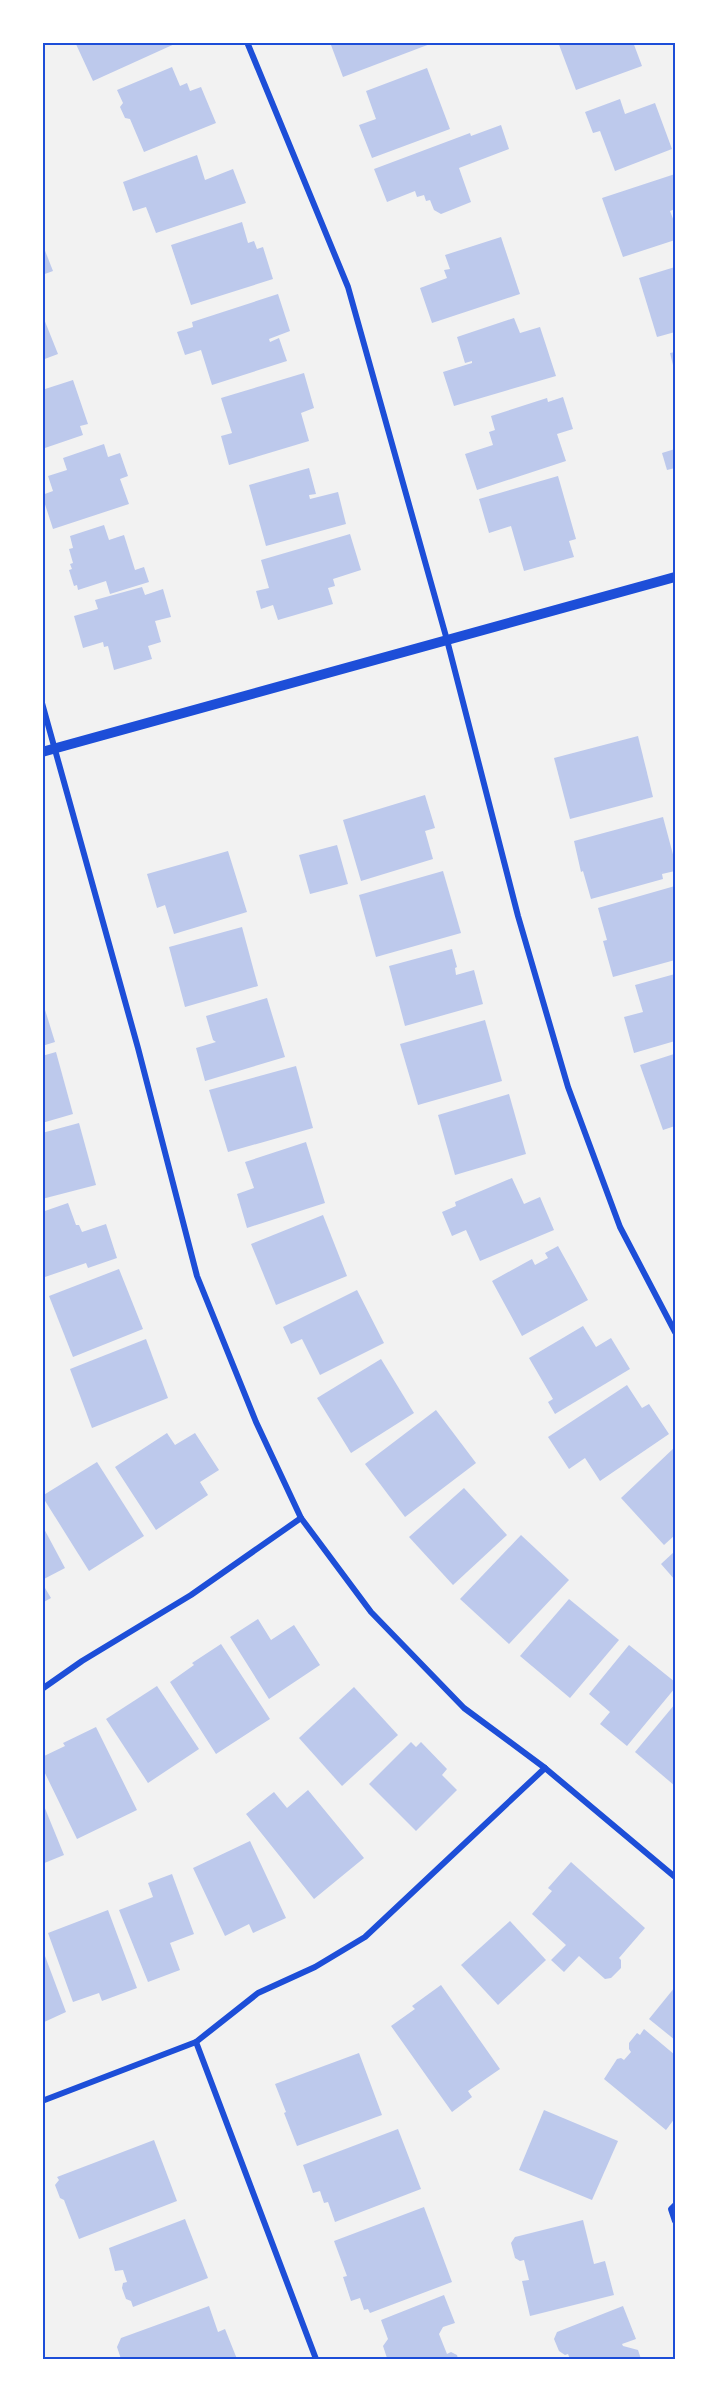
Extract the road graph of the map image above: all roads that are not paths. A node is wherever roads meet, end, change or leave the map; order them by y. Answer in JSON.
{"nodes":[{"id":1,"x":247,"y":42,"type":"edge"},
{"id":2,"x":675,"y":577,"type":"edge"},
{"id":3,"x":447,"y":640,"type":"junction"},
{"id":4,"x":42,"y":703,"type":"edge"},
{"id":5,"x":56,"y":748,"type":"junction"},
{"id":6,"x":42,"y":752,"type":"edge"},
{"id":7,"x":675,"y":1332,"type":"edge"},
{"id":8,"x":301,"y":1518,"type":"junction"},
{"id":9,"x":42,"y":1689,"type":"edge"},
{"id":10,"x":545,"y":1768,"type":"junction"},
{"id":11,"x":675,"y":1877,"type":"edge"},
{"id":12,"x":196,"y":2042,"type":"junction"},
{"id":13,"x":42,"y":2101,"type":"edge"},
{"id":14,"x":675,"y":2205,"type":"edge"},
{"id":15,"x":675,"y":2221,"type":"edge"},
{"id":16,"x":316,"y":2359,"type":"edge"}],
"edges":[{"from":1,"to":3,"type":"street"},
{"from":2,"to":3,"type":"street"},
{"from":3,"to":5,"type":"street"},
{"from":3,"to":7,"type":"street"},
{"from":4,"to":5,"type":"street"},
{"from":5,"to":6,"type":"street"},
{"from":5,"to":8,"type":"street"},
{"from":8,"to":9,"type":"street"},
{"from":8,"to":10,"type":"street"},
{"from":10,"to":11,"type":"street"},
{"from":10,"to":12,"type":"street"},
{"from":12,"to":13,"type":"street"},
{"from":12,"to":16,"type":"street"},
{"from":14,"to":15,"type":"street"}]}
